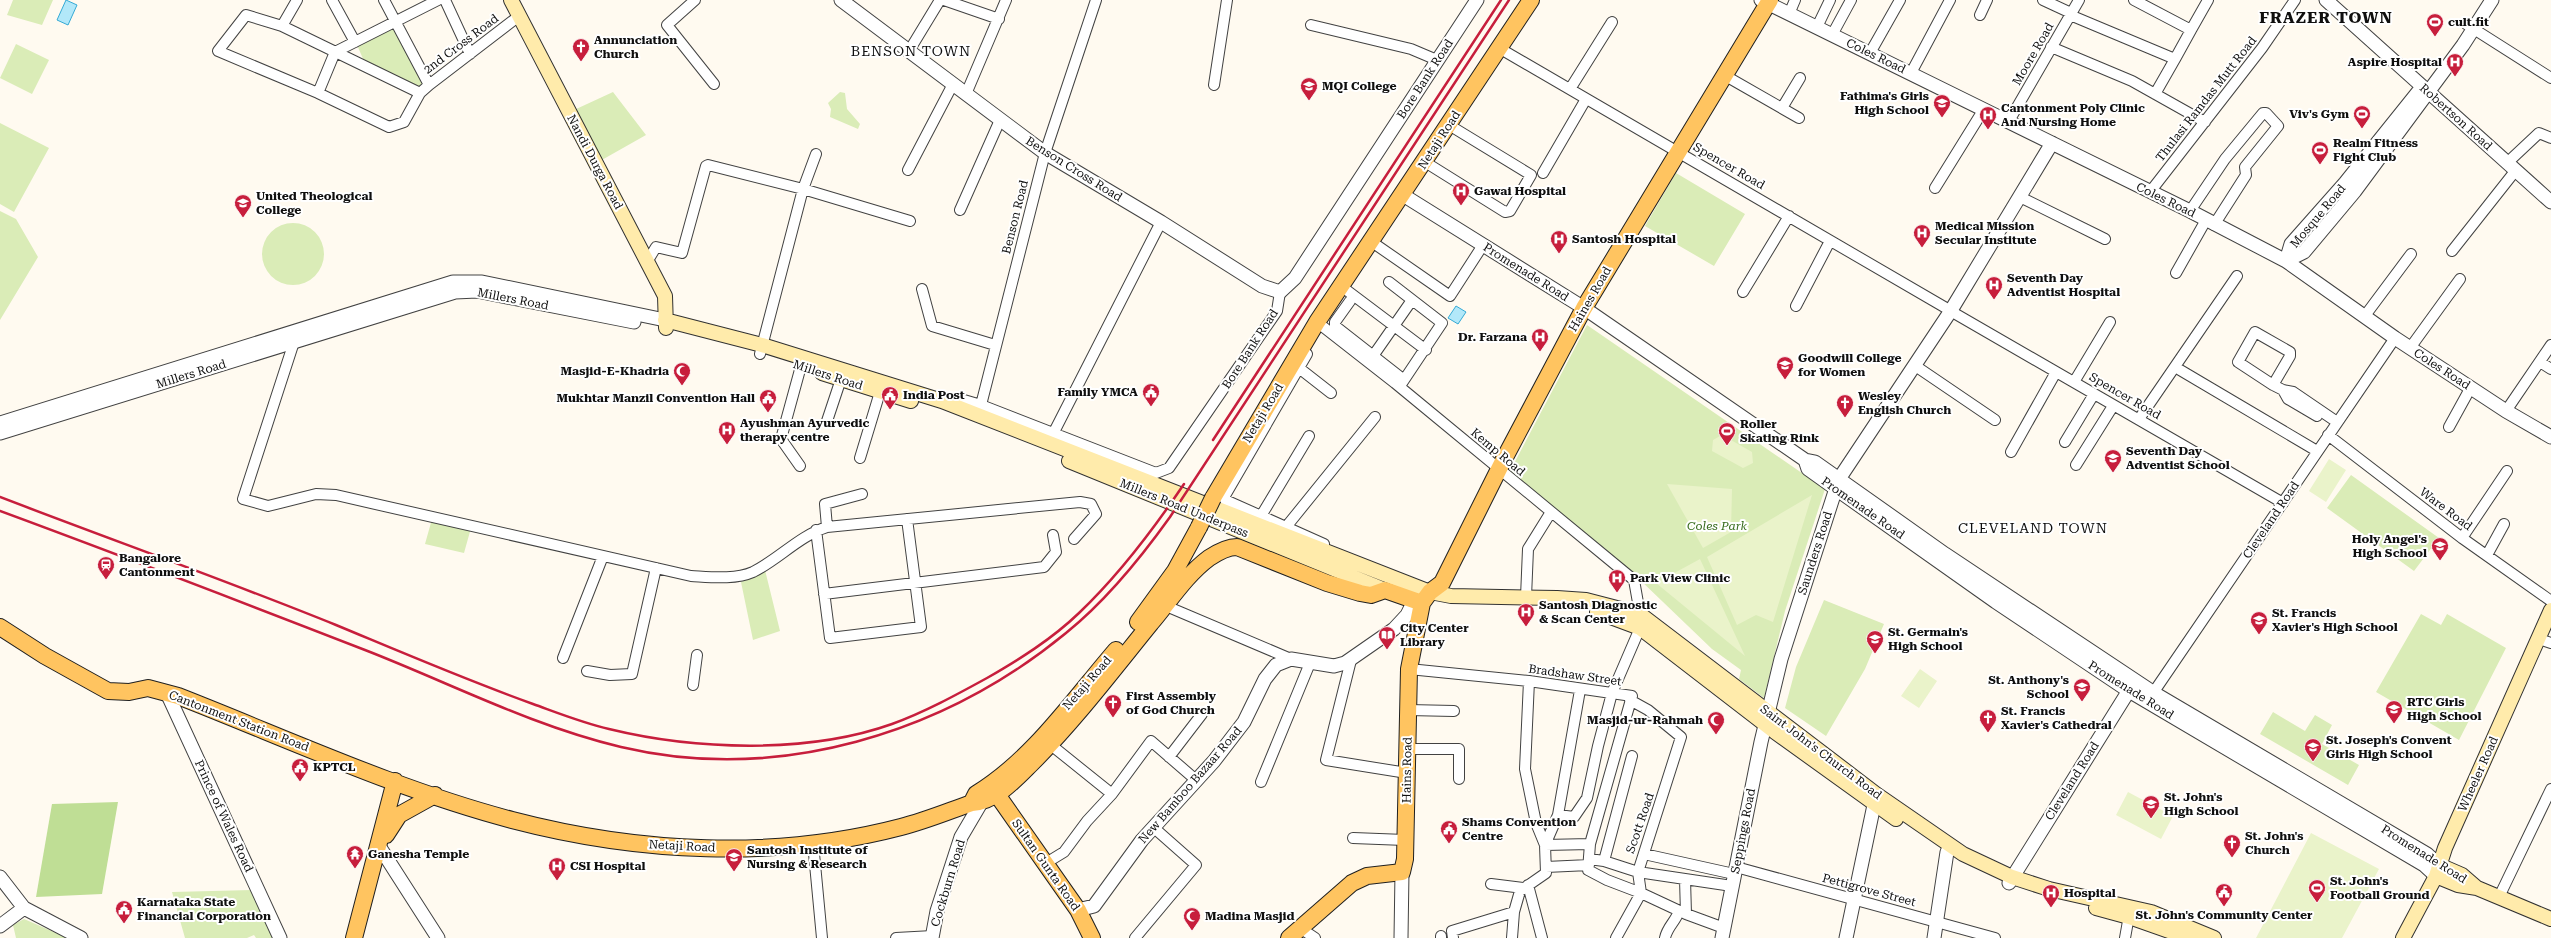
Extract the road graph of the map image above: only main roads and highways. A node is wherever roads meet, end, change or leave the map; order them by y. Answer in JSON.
{"nodes":[{"id":1,"x":511,"y":0,"type":"edge"},
{"id":2,"x":1531,"y":0,"type":"edge"},
{"id":3,"x":1767,"y":1,"type":"edge"},
{"id":4,"x":665,"y":324,"type":"joint"},
{"id":5,"x":761,"y":349,"type":"junction"},
{"id":6,"x":962,"y":409,"type":"joint"},
{"id":7,"x":983,"y":427,"type":"joint"},
{"id":8,"x":1385,"y":590,"type":"junction"},
{"id":9,"x":1419,"y":597,"type":"junction"},
{"id":10,"x":2551,"y":610,"type":"edge"},
{"id":11,"x":1640,"y":621,"type":"junction"},
{"id":12,"x":2549,"y":626,"type":"edge"},
{"id":13,"x":0,"y":627,"type":"edge"},
{"id":14,"x":2548,"y":642,"type":"edge"},
{"id":15,"x":1767,"y":719,"type":"junction"},
{"id":16,"x":395,"y":782,"type":"junction"},
{"id":17,"x":994,"y":790,"type":"junction"},
{"id":18,"x":435,"y":796,"type":"junction"},
{"id":19,"x":379,"y":846,"type":"junction"},
{"id":20,"x":2440,"y":872,"type":"junction"},
{"id":21,"x":2010,"y":880,"type":"junction"},
{"id":22,"x":2130,"y":912,"type":"junction"},
{"id":23,"x":2551,"y":919,"type":"edge"},
{"id":24,"x":1295,"y":933,"type":"edge"},
{"id":25,"x":354,"y":938,"type":"edge"},
{"id":26,"x":1092,"y":938,"type":"edge"},
{"id":27,"x":2189,"y":938,"type":"edge"},
{"id":28,"x":2214,"y":938,"type":"edge"},
{"id":29,"x":2403,"y":938,"type":"edge"},
{"id":30,"x":2410,"y":938,"type":"edge"}],
"edges":[{"from":1,"to":4,"type":"main road","name":"Nandi Durga Road"},
{"from":2,"to":17,"type":"main road","name":"Netaji Road","bridge":true},
{"from":3,"to":9,"type":"main road","name":"Haines Road"},
{"from":4,"to":5,"type":"main road","name":"Millers Road"},
{"from":5,"to":6,"type":"main road","name":"Millers Road"},
{"from":5,"to":7,"type":"main road","name":"Millers Road"},
{"from":6,"to":9,"type":"main road","name":"Millers Road Underpass"},
{"from":7,"to":8,"type":"main road","name":"Millers Road Underpass"},
{"from":8,"to":9,"type":"main road"},
{"from":8,"to":17,"type":"main road","name":"Netaji Road"},
{"from":9,"to":11,"type":"main road","name":"Saint John's Church Road"},
{"from":9,"to":11,"type":"main road","name":"Saint John's Church Road"},
{"from":9,"to":24,"type":"main road","name":"Hains Road"},
{"from":10,"to":12,"type":"main road","name":"Wheeler Road"},
{"from":11,"to":15,"type":"main road","name":"Saint John's Church Road"},
{"from":12,"to":14,"type":"main road","name":"Wheeler Road"},
{"from":12,"to":20,"type":"main road","name":"Wheeler Road"},
{"from":13,"to":16,"type":"main road","name":"Cantonment Station Road"},
{"from":14,"to":20,"type":"main road","name":"Wheeler Road"},
{"from":15,"to":21,"type":"main road","name":"Saint John's Church Road"},
{"from":15,"to":21,"type":"main road","name":"Saint John's Church Road"},
{"from":16,"to":18,"type":"main road","name":"Netaji Road"},
{"from":16,"to":19,"type":"main road"},
{"from":17,"to":18,"type":"main road","name":"Netaji Road"},
{"from":17,"to":26,"type":"main road","name":"Sultan Gunta Road"},
{"from":18,"to":19,"type":"main road"},
{"from":19,"to":25,"type":"main road"},
{"from":20,"to":23,"type":"main road","name":"Promenade Road"},
{"from":20,"to":29,"type":"main road","name":"Wheeler Road"},
{"from":20,"to":30,"type":"main road","name":"Wheeler Road"},
{"from":21,"to":22,"type":"main road","name":"Saint John's Church Road"},
{"from":22,"to":27,"type":"main road","name":"Saint John's Church Road"},
{"from":22,"to":28,"type":"main road","name":"Saint John's Church Road"}]}
